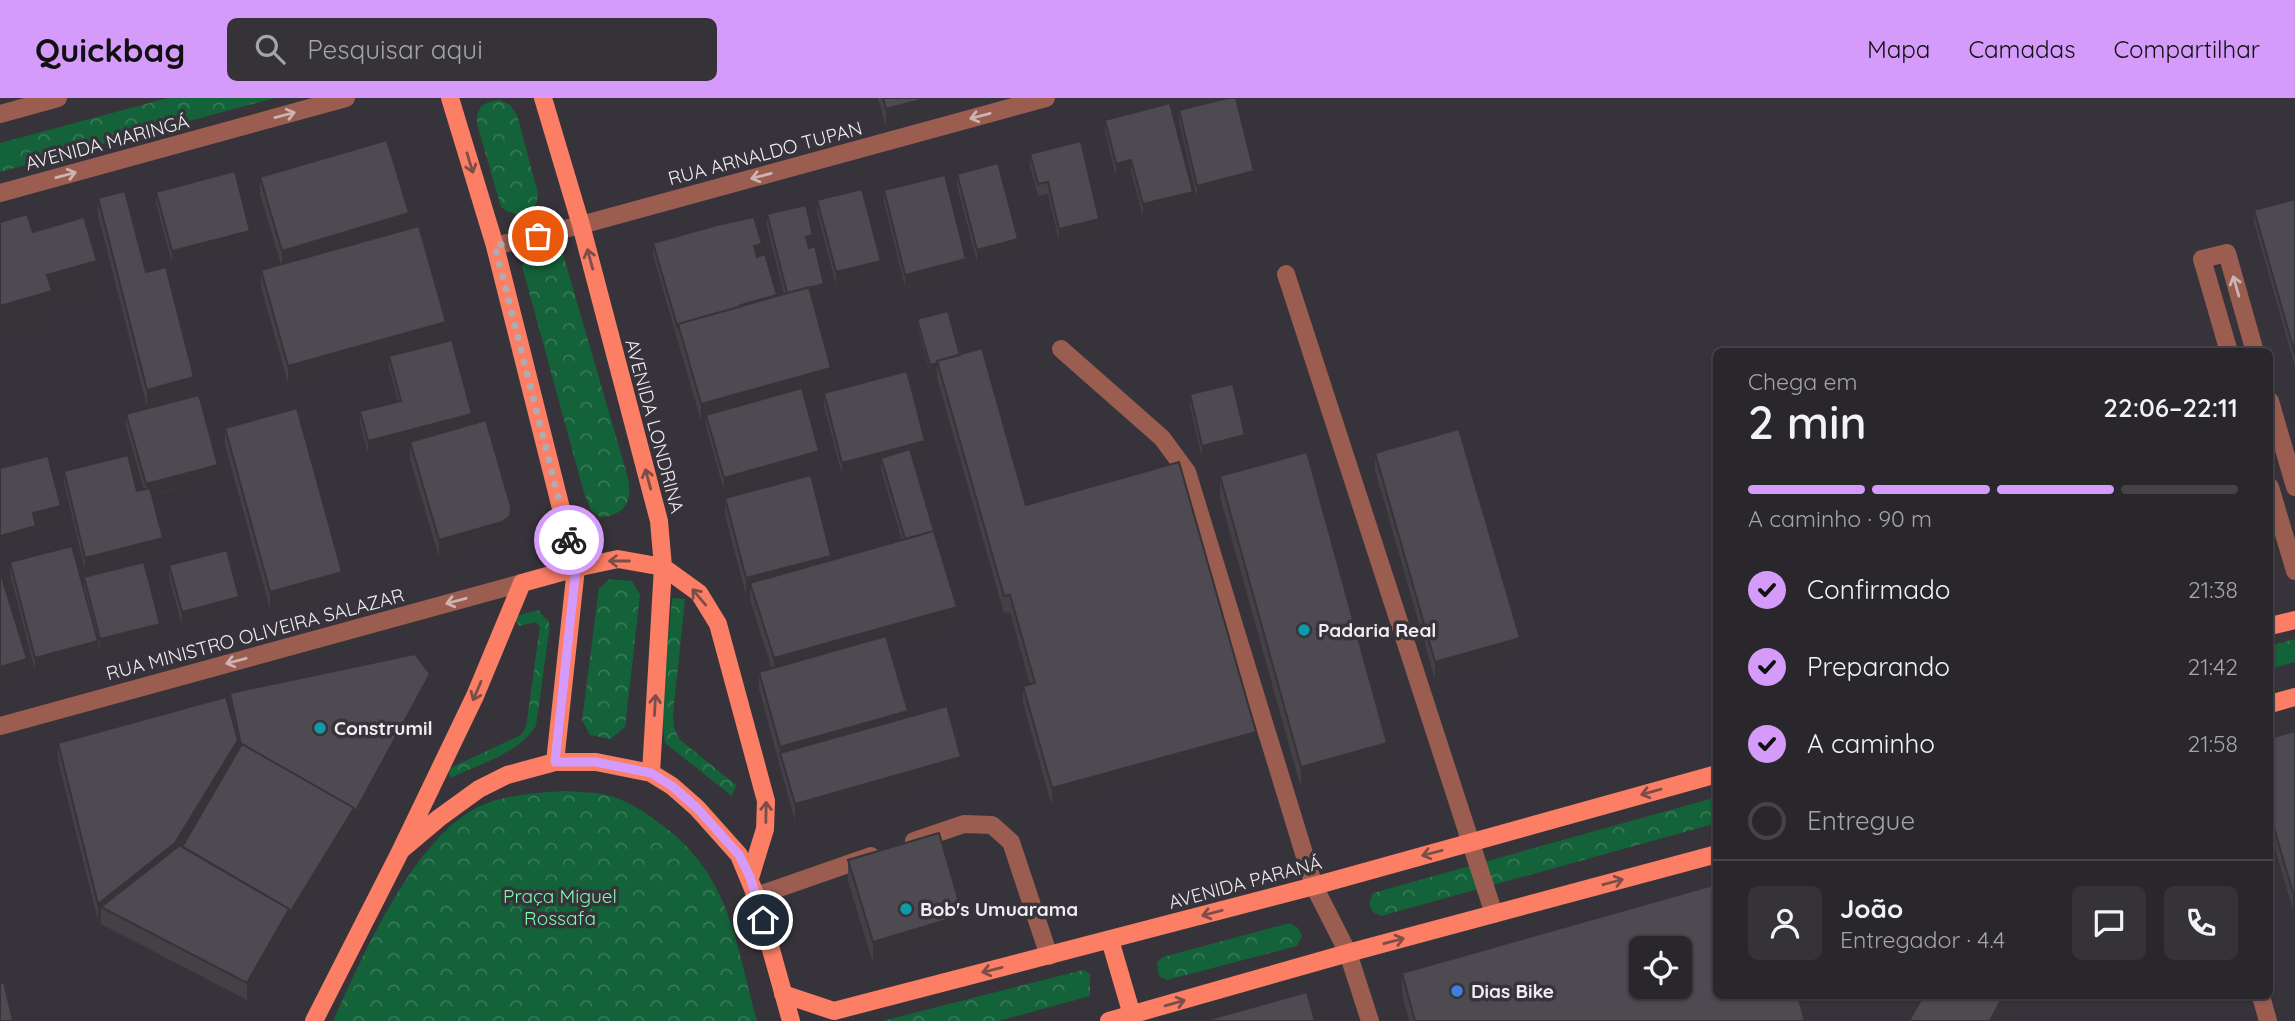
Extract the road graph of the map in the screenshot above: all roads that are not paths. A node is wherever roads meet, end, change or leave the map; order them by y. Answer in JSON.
{"nodes":[{"id":1,"x":58,"y":98,"type":"edge"},
{"id":2,"x":346,"y":98,"type":"edge"},
{"id":3,"x":450,"y":98,"type":"edge"},
{"id":4,"x":543,"y":98,"type":"edge"},
{"id":5,"x":1046,"y":98,"type":"edge"},
{"id":6,"x":0,"y":114,"type":"edge"},
{"id":7,"x":0,"y":193,"type":"edge"},
{"id":8,"x":581,"y":225,"type":"junction"},
{"id":9,"x":495,"y":246,"type":"junction"},
{"id":10,"x":1286,"y":274,"type":"dead end"},
{"id":11,"x":2229,"y":348,"type":"edge"},
{"id":12,"x":2254,"y":348,"type":"edge"},
{"id":13,"x":1061,"y":349,"type":"dead end"},
{"id":14,"x":2273,"y":411,"type":"edge"},
{"id":15,"x":2295,"y":487,"type":"edge"},
{"id":16,"x":2273,"y":497,"type":"edge"},
{"id":17,"x":663,"y":567,"type":"junction"},
{"id":18,"x":576,"y":568,"type":"junction"},
{"id":19,"x":2295,"y":571,"type":"edge"},
{"id":20,"x":522,"y":583,"type":"junction"},
{"id":21,"x":2295,"y":620,"type":"edge"},
{"id":22,"x":2273,"y":625,"type":"edge"},
{"id":23,"x":2295,"y":697,"type":"edge"},
{"id":24,"x":2273,"y":703,"type":"edge"},
{"id":25,"x":0,"y":726,"type":"edge"},
{"id":26,"x":555,"y":762,"type":"junction"},
{"id":27,"x":651,"y":773,"type":"junction"},
{"id":28,"x":1713,"y":775,"type":"edge"},
{"id":29,"x":1470,"y":843,"type":"junction"},
{"id":30,"x":401,"y":850,"type":"junction"},
{"id":31,"x":1713,"y":855,"type":"edge"},
{"id":32,"x":750,"y":877,"type":"junction"},
{"id":33,"x":1314,"y":886,"type":"junction"},
{"id":34,"x":756,"y":896,"type":"junction"},
{"id":35,"x":1494,"y":914,"type":"junction"},
{"id":36,"x":1110,"y":940,"type":"junction"},
{"id":37,"x":1348,"y":953,"type":"junction"},
{"id":38,"x":1049,"y":956,"type":"junction"},
{"id":39,"x":783,"y":994,"type":"junction"},
{"id":40,"x":2262,"y":999,"type":"edge"},
{"id":41,"x":1132,"y":1015,"type":"junction"},
{"id":42,"x":314,"y":1021,"type":"edge"},
{"id":43,"x":791,"y":1021,"type":"edge"},
{"id":44,"x":1109,"y":1021,"type":"edge"},
{"id":45,"x":1370,"y":1021,"type":"edge"},
{"id":46,"x":2268,"y":1021,"type":"edge"}],
"edges":[{"from":1,"to":6,"type":"street"},
{"from":7,"to":2,"type":"street","name":"AVENIDA MARINGÁ","one_way":true},
{"from":3,"to":9,"type":"main road","one_way":true},
{"from":4,"to":8,"type":"main road","name":"AVENIDA LONDRINA"},
{"from":5,"to":8,"type":"street","name":"RUA ARNALDO TUPAN","one_way":true},
{"from":8,"to":9,"type":"street","name":"RUA ARNALDO TUPAN"},
{"from":17,"to":8,"type":"main road","name":"AVENIDA LONDRINA","one_way":true},
{"from":9,"to":18,"type":"main road"},
{"from":10,"to":29,"type":"street"},
{"from":12,"to":11,"type":"street","one_way":true},
{"from":13,"to":33,"type":"street"},
{"from":14,"to":15,"type":"street"},
{"from":16,"to":19,"type":"street"},
{"from":17,"to":18,"type":"main road","one_way":true},
{"from":27,"to":17,"type":"main road","name":"AVENIDA LONDRINA","one_way":true},
{"from":32,"to":17,"type":"main road","one_way":true},
{"from":18,"to":20,"type":"main road"},
{"from":18,"to":26,"type":"main road"},
{"from":20,"to":25,"type":"street","name":"RUA MINISTRO OLIVEIRA SALAZAR","one_way":true},
{"from":20,"to":30,"type":"main road","one_way":true},
{"from":21,"to":22,"type":"main road"},
{"from":23,"to":24,"type":"main road"},
{"from":26,"to":27,"type":"main road"},
{"from":26,"to":30,"type":"main road"},
{"from":27,"to":32,"type":"main road"},
{"from":28,"to":29,"type":"main road","name":"AVENIDA PARANÁ","one_way":true},
{"from":29,"to":33,"type":"main road","name":"AVENIDA PARANÁ","one_way":true},
{"from":29,"to":35,"type":"street"},
{"from":30,"to":42,"type":"main road"},
{"from":35,"to":31,"type":"main road","one_way":true},
{"from":32,"to":34,"type":"main road"},
{"from":33,"to":36,"type":"main road","name":"AVENIDA PARANÁ","one_way":true},
{"from":33,"to":37,"type":"street"},
{"from":34,"to":38,"type":"street"},
{"from":34,"to":39,"type":"main road"},
{"from":37,"to":35,"type":"main road","one_way":true},
{"from":36,"to":38,"type":"main road","name":"AVENIDA PARANÁ"},
{"from":36,"to":41,"type":"main road"},
{"from":41,"to":37,"type":"main road","one_way":true},
{"from":37,"to":45,"type":"street"},
{"from":38,"to":39,"type":"main road","name":"AVENIDA PARANÁ","one_way":true},
{"from":39,"to":43,"type":"main road"},
{"from":40,"to":46,"type":"street"},
{"from":41,"to":44,"type":"main road"}]}
